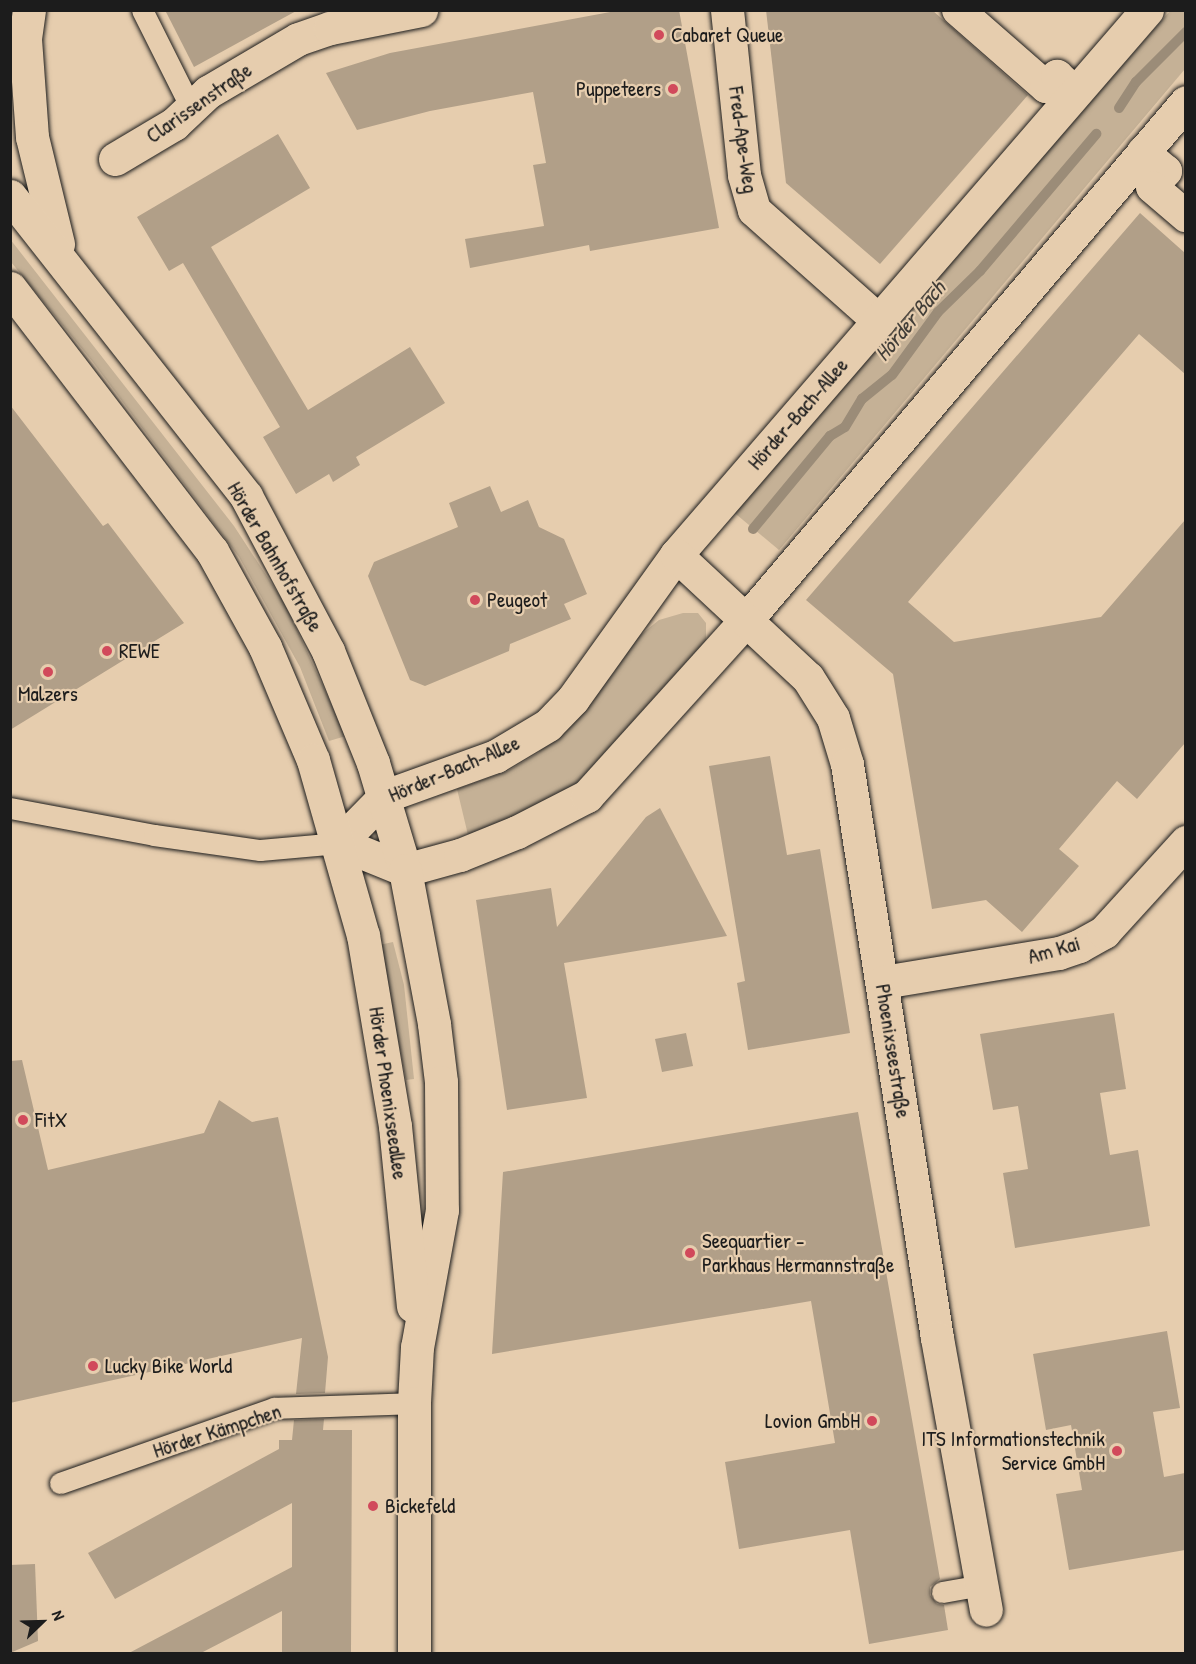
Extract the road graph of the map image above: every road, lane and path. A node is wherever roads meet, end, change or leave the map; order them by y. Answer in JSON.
{"nodes":[{"id":1,"x":19,"y":10,"type":"edge"},
{"id":2,"x":29,"y":10,"type":"edge"},
{"id":3,"x":142,"y":10,"type":"edge"},
{"id":4,"x":422,"y":10,"type":"edge"},
{"id":5,"x":727,"y":10,"type":"edge"},
{"id":6,"x":958,"y":10,"type":"edge"},
{"id":7,"x":1147,"y":10,"type":"edge"},
{"id":8,"x":10,"y":25,"type":"edge"},
{"id":9,"x":1076,"y":93,"type":"junction"},
{"id":10,"x":1185,"y":102,"type":"edge"},
{"id":11,"x":191,"y":108,"type":"junction"},
{"id":12,"x":1143,"y":152,"type":"junction"},
{"id":13,"x":115,"y":159,"type":"dead end"},
{"id":14,"x":10,"y":196,"type":"edge"},
{"id":15,"x":1185,"y":216,"type":"edge"},
{"id":16,"x":62,"y":258,"type":"junction"},
{"id":17,"x":10,"y":288,"type":"edge"},
{"id":18,"x":879,"y":321,"type":"junction"},
{"id":19,"x":676,"y":555,"type":"junction"},
{"id":20,"x":747,"y":619,"type":"junction"},
{"id":21,"x":385,"y":796,"type":"junction"},
{"id":22,"x":10,"y":808,"type":"edge"},
{"id":23,"x":1185,"y":842,"type":"edge"},
{"id":24,"x":339,"y":843,"type":"junction"},
{"id":25,"x":405,"y":870,"type":"junction"},
{"id":26,"x":883,"y":982,"type":"junction"},
{"id":27,"x":417,"y":1347,"type":"junction"},
{"id":28,"x":414,"y":1403,"type":"junction"},
{"id":29,"x":60,"y":1483,"type":"dead end"},
{"id":30,"x":942,"y":1592,"type":"dead end"},
{"id":31,"x":983,"y":1598,"type":"joint"},
{"id":32,"x":414,"y":1653,"type":"edge"}],
"edges":[{"from":1,"to":8,"type":"street"},
{"from":2,"to":16,"type":"street"},
{"from":3,"to":11,"type":"lane"},
{"from":4,"to":11,"type":"street","name":"Clarissenstraße"},
{"from":5,"to":18,"type":"street","name":"Fred-Ape-Weg"},
{"from":6,"to":9,"type":"street"},
{"from":7,"to":9,"type":"street","name":"Hörder-Bach-Allee"},
{"from":9,"to":18,"type":"street","name":"Hörder-Bach-Allee"},
{"from":10,"to":12,"type":"street"},
{"from":11,"to":13,"type":"street","name":"Clarissenstraße"},
{"from":12,"to":15,"type":"street"},
{"from":12,"to":20,"type":"street"},
{"from":14,"to":16,"type":"street","name":"Hörder Bahnhofstraße"},
{"from":16,"to":21,"type":"street","name":"Hörder Bahnhofstraße"},
{"from":17,"to":24,"type":"street"},
{"from":18,"to":19,"type":"street","name":"Hörder-Bach-Allee"},
{"from":19,"to":20,"type":"street","name":"Phoenixseestraße"},
{"from":19,"to":21,"type":"street","name":"Hörder-Bach-Allee"},
{"from":20,"to":25,"type":"street"},
{"from":20,"to":26,"type":"street","name":"Phoenixseestraße"},
{"from":21,"to":24,"type":"street","name":"Hörder-Bach-Allee"},
{"from":21,"to":25,"type":"street","name":"Hörder Bahnhofstraße"},
{"from":22,"to":24,"type":"lane"},
{"from":23,"to":26,"type":"street","name":"Am Kai"},
{"from":24,"to":25,"type":"street"},
{"from":24,"to":27,"type":"street","name":"Hörder Phoenixseeallee"},
{"from":25,"to":27,"type":"street","name":"Hörder Phoenixseeallee"},
{"from":26,"to":31,"type":"street","name":"Phoenixseestraße"},
{"from":27,"to":28,"type":"street","name":"Hörder Phoenixseeallee"},
{"from":28,"to":29,"type":"lane","name":"Hörder Kämpchen"},
{"from":28,"to":32,"type":"street","name":"Hörder Phoenixseeallee"},
{"from":30,"to":31,"type":"lane"}]}
